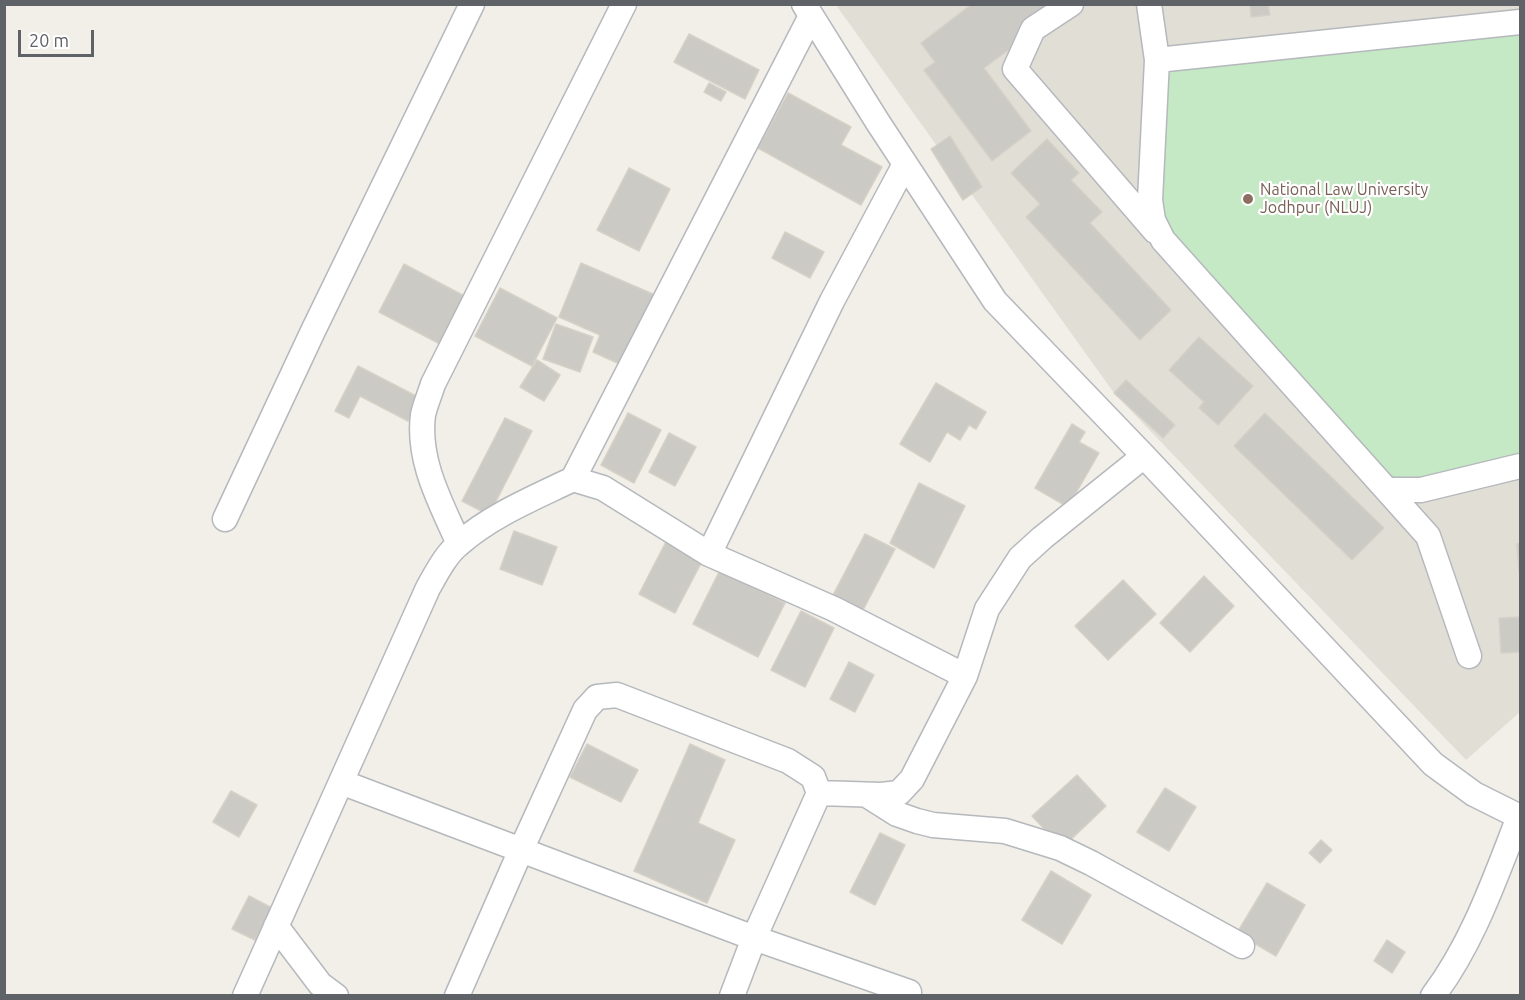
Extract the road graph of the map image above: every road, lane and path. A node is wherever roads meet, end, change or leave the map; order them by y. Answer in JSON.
{"nodes":[{"id":1,"x":472,"y":4,"type":"edge"},
{"id":2,"x":624,"y":4,"type":"edge"},
{"id":3,"x":1071,"y":4,"type":"edge"},
{"id":4,"x":1149,"y":4,"type":"edge"},
{"id":5,"x":807,"y":10,"type":"edge"},
{"id":6,"x":1521,"y":22,"type":"edge"},
{"id":7,"x":1156,"y":60,"type":"junction"},
{"id":8,"x":905,"y":164,"type":"junction"},
{"id":9,"x":1163,"y":240,"type":"junction"},
{"id":10,"x":1144,"y":456,"type":"junction"},
{"id":11,"x":1521,"y":466,"type":"edge"},
{"id":12,"x":573,"y":480,"type":"junction"},
{"id":13,"x":1388,"y":490,"type":"junction"},
{"id":14,"x":225,"y":519,"type":"dead end"},
{"id":15,"x":459,"y":544,"type":"junction"},
{"id":16,"x":709,"y":554,"type":"junction"},
{"id":17,"x":1469,"y":656,"type":"dead end"},
{"id":18,"x":965,"y":676,"type":"junction"},
{"id":19,"x":341,"y":782,"type":"junction"},
{"id":20,"x":819,"y":793,"type":"junction"},
{"id":21,"x":867,"y":795,"type":"junction"},
{"id":22,"x":1520,"y":817,"type":"edge"},
{"id":23,"x":520,"y":850,"type":"junction"},
{"id":24,"x":276,"y":926,"type":"junction"},
{"id":25,"x":754,"y":938,"type":"junction"},
{"id":26,"x":1242,"y":946,"type":"dead end"},
{"id":27,"x":909,"y":992,"type":"dead end"},
{"id":28,"x":245,"y":996,"type":"edge"},
{"id":29,"x":336,"y":996,"type":"edge"},
{"id":30,"x":457,"y":996,"type":"edge"},
{"id":31,"x":732,"y":996,"type":"edge"},
{"id":32,"x":1433,"y":996,"type":"edge"}],
"edges":[{"from":1,"to":14,"type":"street"},
{"from":2,"to":15,"type":"street"},
{"from":3,"to":9,"type":"street"},
{"from":4,"to":7,"type":"street"},
{"from":5,"to":8,"type":"street"},
{"from":5,"to":12,"type":"street"},
{"from":6,"to":7,"type":"street"},
{"from":7,"to":9,"type":"street"},
{"from":8,"to":10,"type":"street"},
{"from":8,"to":16,"type":"street"},
{"from":9,"to":13,"type":"street"},
{"from":10,"to":18,"type":"street"},
{"from":10,"to":22,"type":"street"},
{"from":11,"to":13,"type":"street"},
{"from":12,"to":15,"type":"street"},
{"from":12,"to":16,"type":"street"},
{"from":13,"to":17,"type":"street"},
{"from":15,"to":19,"type":"street"},
{"from":16,"to":18,"type":"street"},
{"from":18,"to":21,"type":"street"},
{"from":19,"to":23,"type":"street"},
{"from":19,"to":24,"type":"street"},
{"from":20,"to":21,"type":"street"},
{"from":20,"to":23,"type":"street"},
{"from":20,"to":25,"type":"street"},
{"from":21,"to":26,"type":"street"},
{"from":22,"to":32,"type":"street"},
{"from":23,"to":25,"type":"street"},
{"from":23,"to":30,"type":"street"},
{"from":24,"to":28,"type":"street"},
{"from":24,"to":29,"type":"street"},
{"from":25,"to":27,"type":"street"},
{"from":25,"to":31,"type":"street"}]}
